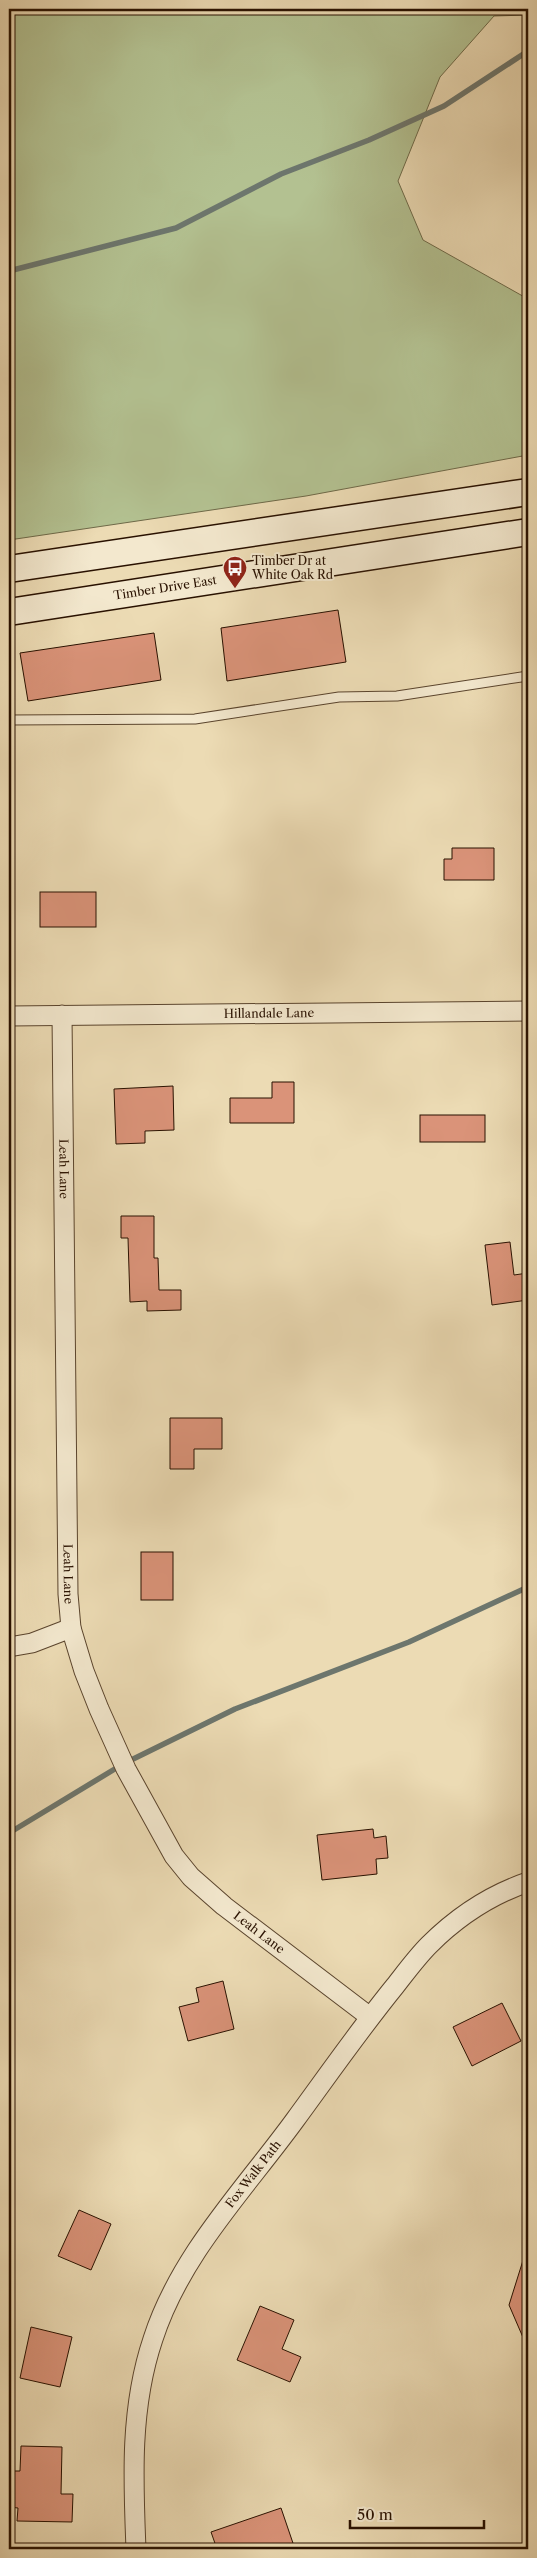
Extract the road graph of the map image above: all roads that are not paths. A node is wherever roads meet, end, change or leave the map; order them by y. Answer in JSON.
{"nodes":[{"id":1,"x":528,"y":492,"type":"edge"},
{"id":2,"x":528,"y":532,"type":"edge"},
{"id":3,"x":9,"y":570,"type":"edge"},
{"id":4,"x":9,"y":612,"type":"edge"},
{"id":5,"x":528,"y":676,"type":"edge"},
{"id":6,"x":9,"y":720,"type":"edge"},
{"id":7,"x":528,"y":1011,"type":"edge"},
{"id":8,"x":62,"y":1015,"type":"junction"},
{"id":9,"x":9,"y":1016,"type":"edge"},
{"id":10,"x":71,"y":1628,"type":"junction"},
{"id":11,"x":9,"y":1647,"type":"edge"},
{"id":12,"x":528,"y":1882,"type":"edge"},
{"id":13,"x":370,"y":2017,"type":"junction"},
{"id":14,"x":136,"y":2549,"type":"edge"}],
"edges":[{"from":1,"to":3,"type":"main road"},
{"from":2,"to":4,"type":"main road","name":"Timber Drive East"},
{"from":5,"to":6,"type":"lane"},
{"from":7,"to":8,"type":"street","name":"Hillandale Lane"},
{"from":8,"to":9,"type":"street","name":"Hillandale Lane"},
{"from":8,"to":10,"type":"street","name":"Leah Lane"},
{"from":10,"to":11,"type":"street"},
{"from":10,"to":13,"type":"street","name":"Leah Lane"},
{"from":12,"to":13,"type":"street","name":"Fox Walk Path"},
{"from":13,"to":14,"type":"street","name":"Fox Walk Path"}]}
